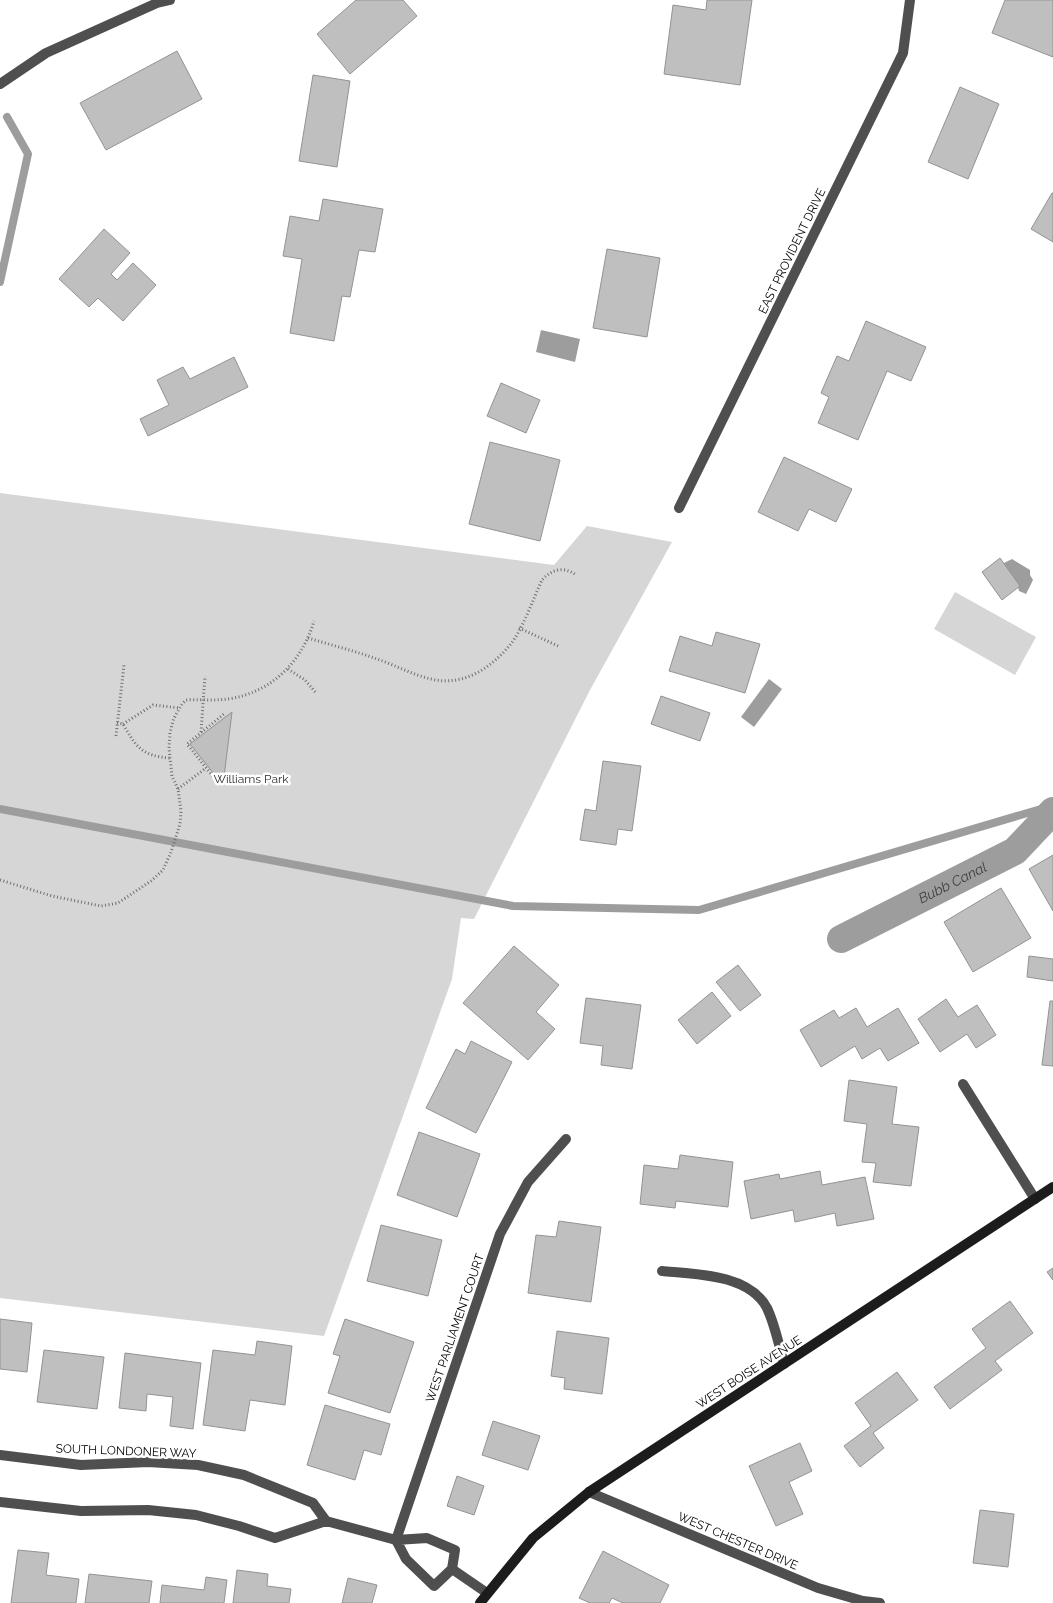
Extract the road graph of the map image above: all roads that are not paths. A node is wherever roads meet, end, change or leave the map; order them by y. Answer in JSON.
{"nodes":[{"id":1,"x":170,"y":0,"type":"edge"},
{"id":2,"x":910,"y":0,"type":"edge"},
{"id":3,"x":0,"y":84,"type":"edge"},
{"id":4,"x":679,"y":508,"type":"dead end"},
{"id":5,"x":963,"y":1084,"type":"dead end"},
{"id":6,"x":566,"y":1139,"type":"dead end"},
{"id":7,"x":1053,"y":1187,"type":"edge"},
{"id":8,"x":1036,"y":1198,"type":"junction"},
{"id":9,"x":662,"y":1270,"type":"dead end"},
{"id":10,"x":784,"y":1364,"type":"junction"},
{"id":11,"x":0,"y":1456,"type":"edge"},
{"id":12,"x":589,"y":1492,"type":"junction"},
{"id":13,"x":0,"y":1502,"type":"edge"},
{"id":14,"x":326,"y":1521,"type":"junction"},
{"id":15,"x":396,"y":1540,"type":"junction"},
{"id":16,"x":452,"y":1569,"type":"junction"},
{"id":17,"x":487,"y":1593,"type":"junction"},
{"id":18,"x":480,"y":1603,"type":"edge"},
{"id":19,"x":880,"y":1603,"type":"edge"}],
"edges":[{"from":1,"to":3,"type":"street"},
{"from":2,"to":4,"type":"street","name":"EAST PROVIDENT DRIVE"},
{"from":5,"to":8,"type":"street"},
{"from":6,"to":15,"type":"street","name":"WEST PARLIAMENT COURT"},
{"from":7,"to":8,"type":"street","name":"WEST BOISE AVENUE"},
{"from":8,"to":10,"type":"street","name":"WEST BOISE AVENUE"},
{"from":9,"to":10,"type":"street"},
{"from":10,"to":12,"type":"street","name":"WEST BOISE AVENUE"},
{"from":11,"to":14,"type":"street","name":"SOUTH LONDONER WAY"},
{"from":12,"to":17,"type":"street","name":"WEST BOISE AVENUE"},
{"from":12,"to":19,"type":"street","name":"WEST CHESTER DRIVE"},
{"from":13,"to":14,"type":"street"},
{"from":14,"to":15,"type":"street"},
{"from":15,"to":16,"type":"street"},
{"from":15,"to":16,"type":"street"},
{"from":16,"to":17,"type":"street"},
{"from":17,"to":18,"type":"street","name":"WEST BOISE AVENUE"}]}
